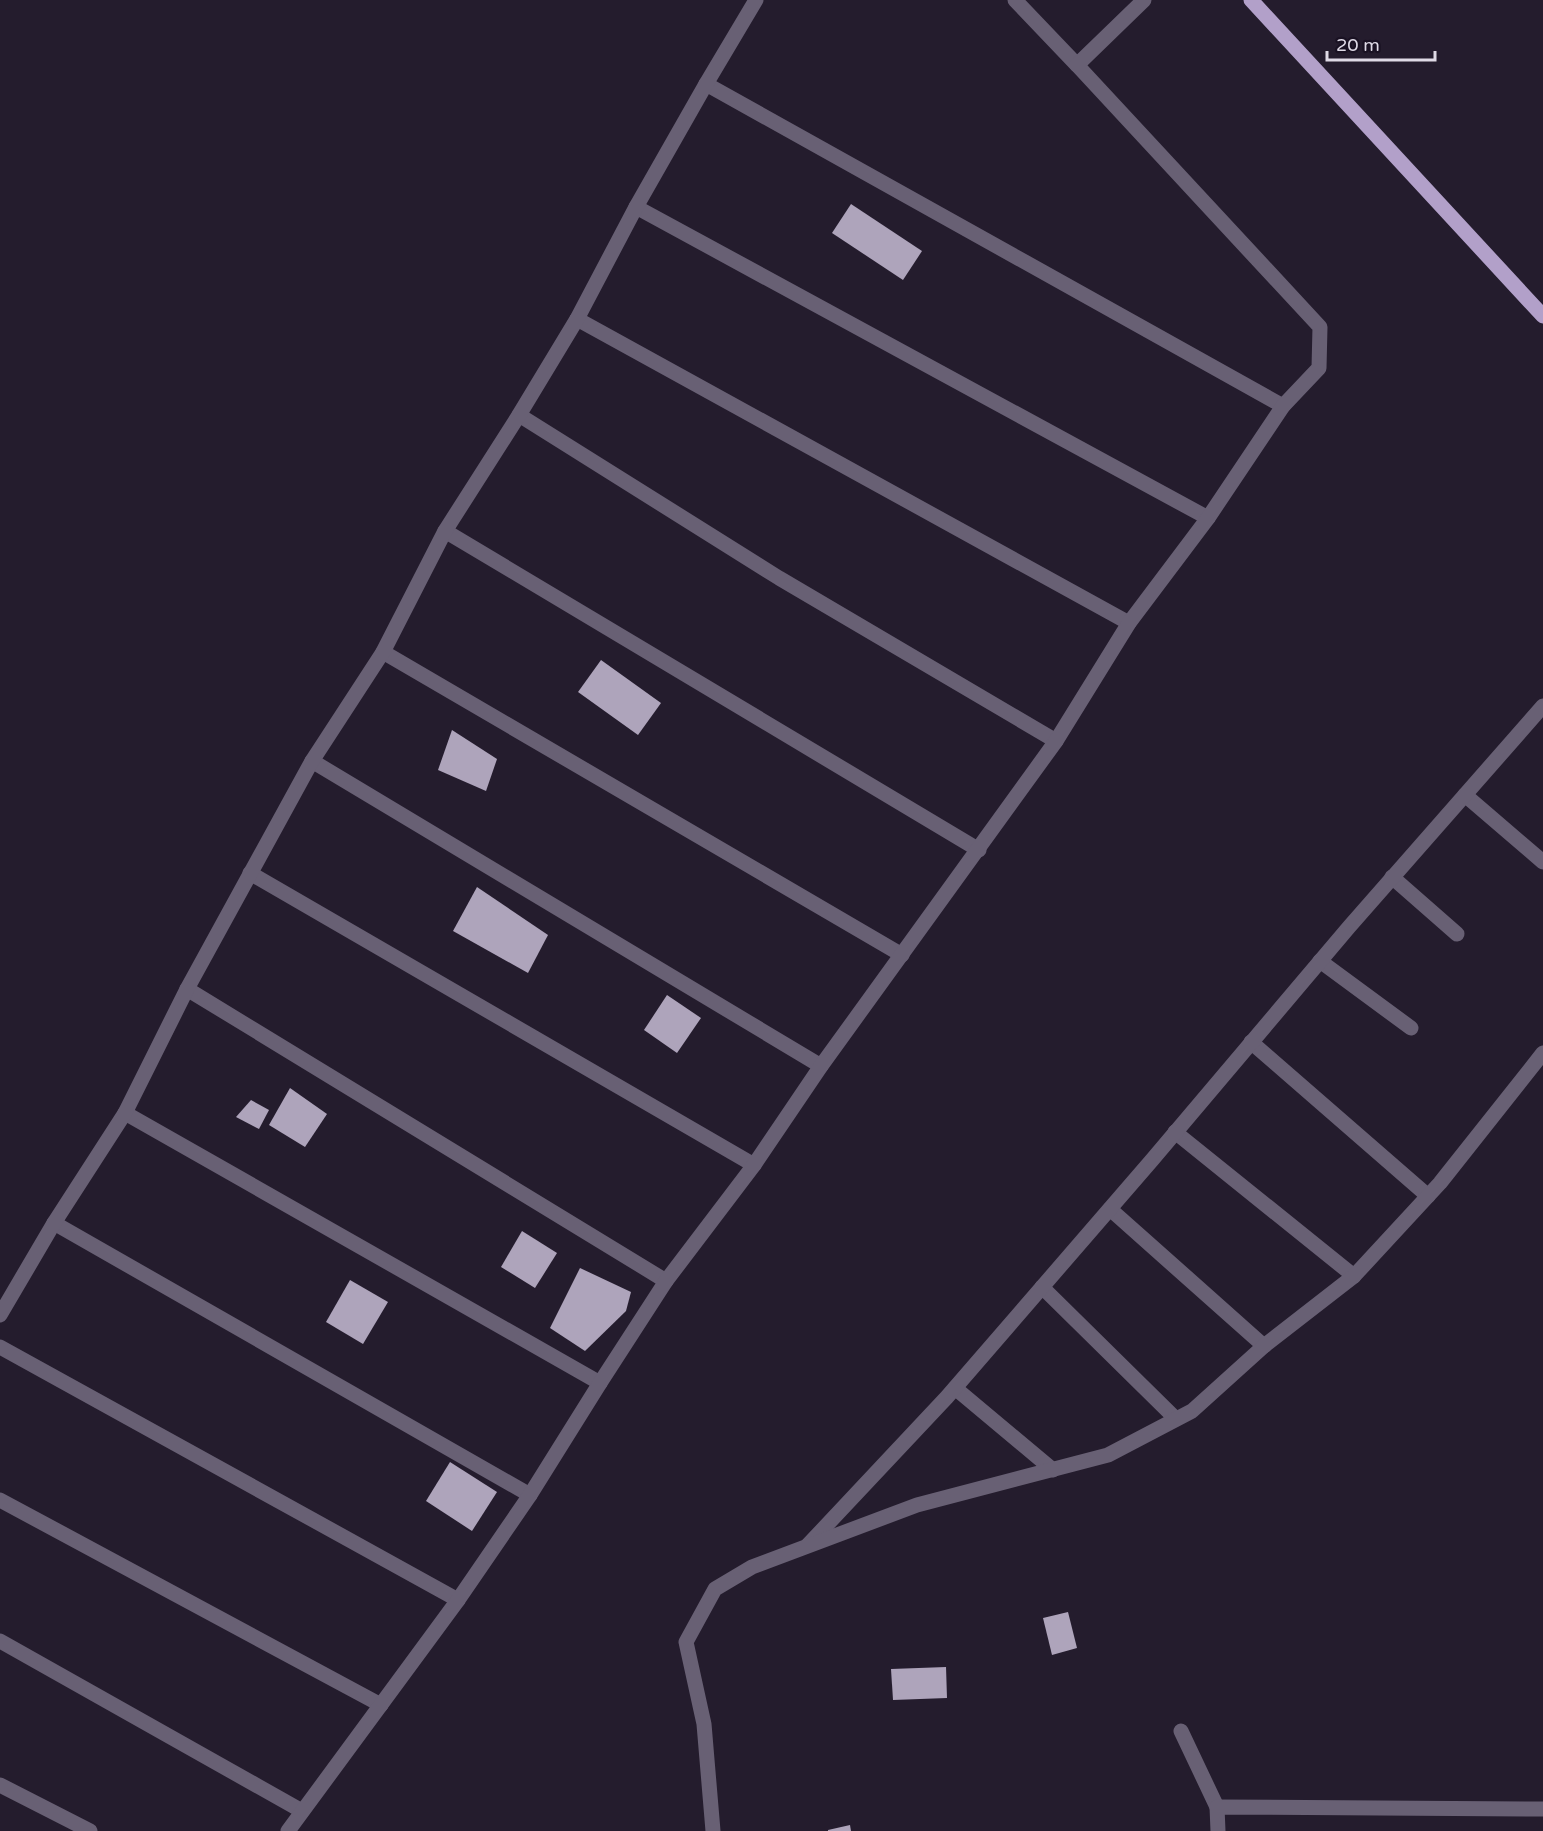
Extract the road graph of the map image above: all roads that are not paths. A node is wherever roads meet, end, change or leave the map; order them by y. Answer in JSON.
{"nodes":[{"id":1,"x":756,"y":0,"type":"edge"},
{"id":2,"x":1015,"y":0,"type":"edge"},
{"id":3,"x":1144,"y":0,"type":"edge"},
{"id":4,"x":1251,"y":0,"type":"edge"},
{"id":5,"x":1077,"y":65,"type":"junction"},
{"id":6,"x":705,"y":84,"type":"junction"},
{"id":7,"x":636,"y":207,"type":"junction"},
{"id":8,"x":1543,"y":316,"type":"edge"},
{"id":9,"x":577,"y":319,"type":"junction"},
{"id":10,"x":1283,"y":406,"type":"junction"},
{"id":11,"x":519,"y":415,"type":"junction"},
{"id":12,"x":1208,"y":518,"type":"junction"},
{"id":13,"x":445,"y":531,"type":"junction"},
{"id":14,"x":1129,"y":623,"type":"junction"},
{"id":15,"x":383,"y":652,"type":"junction"},
{"id":16,"x":1543,"y":706,"type":"edge"},
{"id":17,"x":1056,"y":741,"type":"junction"},
{"id":18,"x":312,"y":761,"type":"junction"},
{"id":19,"x":1465,"y":795,"type":"junction"},
{"id":20,"x":979,"y":850,"type":"junction"},
{"id":21,"x":1543,"y":862,"type":"edge"},
{"id":22,"x":250,"y":873,"type":"junction"},
{"id":23,"x":1392,"y":877,"type":"junction"},
{"id":24,"x":1457,"y":934,"type":"dead end"},
{"id":25,"x":902,"y":956,"type":"junction"},
{"id":26,"x":1320,"y":961,"type":"junction"},
{"id":27,"x":187,"y":989,"type":"junction"},
{"id":28,"x":1411,"y":1028,"type":"dead end"},
{"id":29,"x":1251,"y":1042,"type":"junction"},
{"id":30,"x":1543,"y":1053,"type":"edge"},
{"id":31,"x":821,"y":1066,"type":"junction"},
{"id":32,"x":125,"y":1113,"type":"junction"},
{"id":33,"x":1176,"y":1132,"type":"junction"},
{"id":34,"x":754,"y":1165,"type":"junction"},
{"id":35,"x":1428,"y":1196,"type":"junction"},
{"id":36,"x":1110,"y":1209,"type":"junction"},
{"id":37,"x":54,"y":1223,"type":"junction"},
{"id":38,"x":1354,"y":1276,"type":"junction"},
{"id":39,"x":666,"y":1281,"type":"junction"},
{"id":40,"x":1042,"y":1287,"type":"junction"},
{"id":41,"x":0,"y":1316,"type":"edge"},
{"id":42,"x":1264,"y":1346,"type":"junction"},
{"id":43,"x":0,"y":1347,"type":"edge"},
{"id":44,"x":600,"y":1383,"type":"junction"},
{"id":45,"x":955,"y":1388,"type":"junction"},
{"id":46,"x":1176,"y":1419,"type":"junction"},
{"id":47,"x":1053,"y":1470,"type":"junction"},
{"id":48,"x":530,"y":1495,"type":"junction"},
{"id":49,"x":0,"y":1500,"type":"edge"},
{"id":50,"x":806,"y":1547,"type":"junction"},
{"id":51,"x":458,"y":1600,"type":"junction"},
{"id":52,"x":0,"y":1641,"type":"edge"},
{"id":53,"x":381,"y":1705,"type":"junction"},
{"id":54,"x":1181,"y":1731,"type":"dead end"},
{"id":55,"x":0,"y":1785,"type":"edge"},
{"id":56,"x":1217,"y":1807,"type":"junction"},
{"id":57,"x":1543,"y":1809,"type":"edge"},
{"id":58,"x":302,"y":1811,"type":"junction"},
{"id":59,"x":90,"y":1831,"type":"edge"},
{"id":60,"x":288,"y":1831,"type":"edge"},
{"id":61,"x":713,"y":1831,"type":"edge"},
{"id":62,"x":1218,"y":1831,"type":"edge"}],
"edges":[{"from":1,"to":6,"type":"street"},
{"from":2,"to":5,"type":"street"},
{"from":3,"to":5,"type":"street"},
{"from":4,"to":8,"type":"main road"},
{"from":5,"to":10,"type":"street"},
{"from":6,"to":7,"type":"street"},
{"from":6,"to":10,"type":"street"},
{"from":7,"to":9,"type":"street"},
{"from":7,"to":12,"type":"street"},
{"from":9,"to":11,"type":"street"},
{"from":9,"to":14,"type":"street"},
{"from":10,"to":12,"type":"street"},
{"from":11,"to":13,"type":"street"},
{"from":11,"to":17,"type":"street"},
{"from":12,"to":14,"type":"street"},
{"from":13,"to":15,"type":"street"},
{"from":13,"to":20,"type":"street"},
{"from":14,"to":17,"type":"street"},
{"from":15,"to":18,"type":"street"},
{"from":15,"to":25,"type":"street"},
{"from":16,"to":19,"type":"street"},
{"from":17,"to":20,"type":"street"},
{"from":18,"to":22,"type":"street"},
{"from":18,"to":31,"type":"street"},
{"from":19,"to":21,"type":"street"},
{"from":19,"to":23,"type":"street"},
{"from":20,"to":25,"type":"street"},
{"from":22,"to":27,"type":"street"},
{"from":22,"to":34,"type":"street"},
{"from":23,"to":24,"type":"street"},
{"from":23,"to":26,"type":"street"},
{"from":25,"to":31,"type":"street"},
{"from":26,"to":28,"type":"street"},
{"from":26,"to":29,"type":"street"},
{"from":27,"to":32,"type":"street"},
{"from":27,"to":39,"type":"street"},
{"from":29,"to":33,"type":"street"},
{"from":29,"to":35,"type":"street"},
{"from":30,"to":35,"type":"street"},
{"from":31,"to":34,"type":"street"},
{"from":32,"to":37,"type":"street"},
{"from":32,"to":44,"type":"street"},
{"from":33,"to":36,"type":"street"},
{"from":33,"to":38,"type":"street"},
{"from":34,"to":39,"type":"street"},
{"from":35,"to":38,"type":"street"},
{"from":36,"to":40,"type":"street"},
{"from":36,"to":42,"type":"street"},
{"from":37,"to":41,"type":"street"},
{"from":37,"to":48,"type":"street"},
{"from":38,"to":42,"type":"street"},
{"from":39,"to":44,"type":"street"},
{"from":40,"to":45,"type":"street"},
{"from":40,"to":46,"type":"street"},
{"from":42,"to":46,"type":"street"},
{"from":43,"to":51,"type":"street"},
{"from":44,"to":48,"type":"street"},
{"from":45,"to":47,"type":"street"},
{"from":45,"to":50,"type":"street"},
{"from":46,"to":47,"type":"street"},
{"from":47,"to":50,"type":"street"},
{"from":48,"to":51,"type":"street"},
{"from":49,"to":53,"type":"street"},
{"from":50,"to":61,"type":"street"},
{"from":51,"to":53,"type":"street"},
{"from":52,"to":58,"type":"street"},
{"from":53,"to":58,"type":"street"},
{"from":54,"to":56,"type":"street"},
{"from":55,"to":59,"type":"street"},
{"from":56,"to":57,"type":"street"},
{"from":56,"to":62,"type":"street"},
{"from":58,"to":60,"type":"street"}]}
